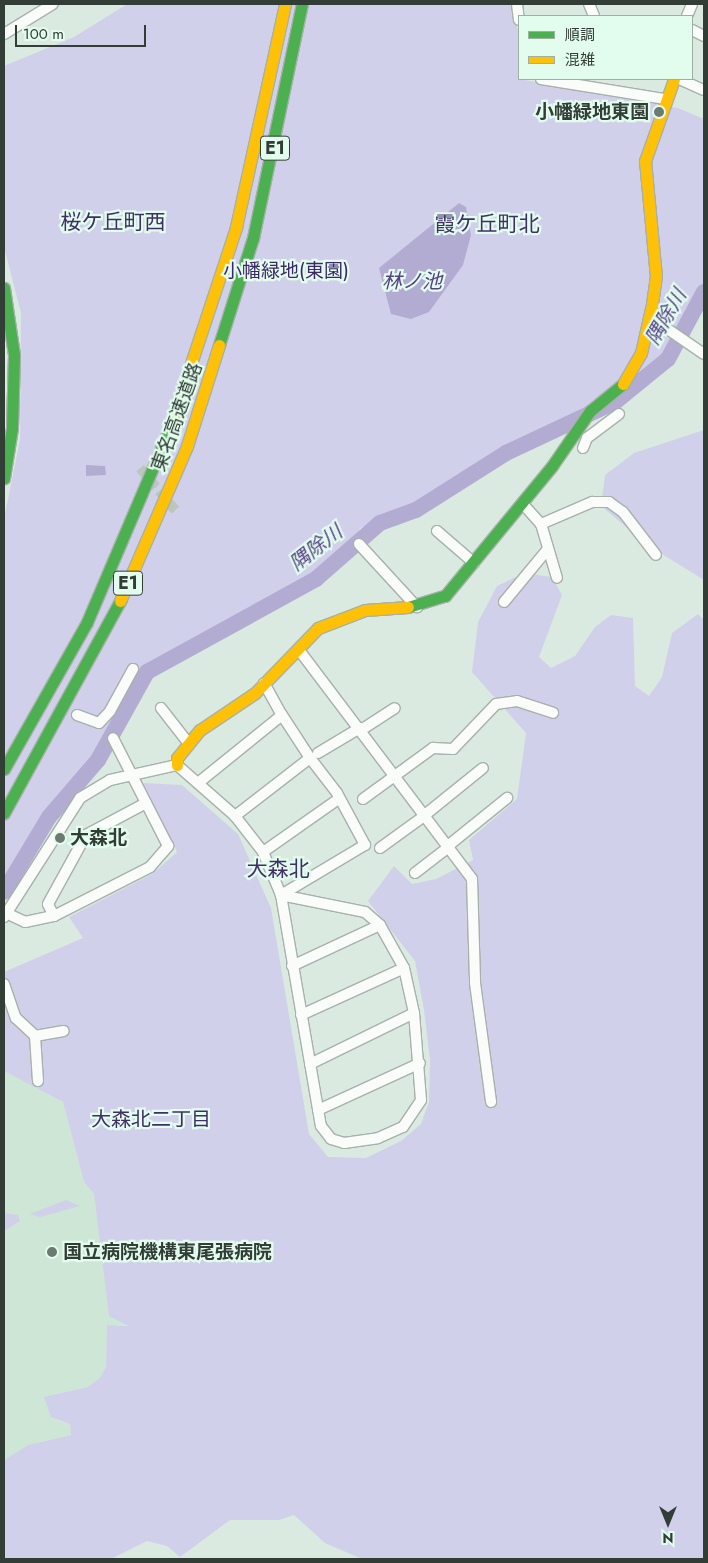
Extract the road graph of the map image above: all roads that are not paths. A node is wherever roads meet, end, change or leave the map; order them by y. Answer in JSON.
{"nodes":[{"id":1,"x":53,"y":4,"type":"edge"},
{"id":2,"x":285,"y":4,"type":"edge"},
{"id":3,"x":302,"y":4,"type":"edge"},
{"id":4,"x":4,"y":33,"type":"edge"},
{"id":5,"x":555,"y":80,"type":"edge"},
{"id":6,"x":674,"y":80,"type":"edge"},
{"id":7,"x":681,"y":80,"type":"edge"},
{"id":8,"x":598,"y":83,"type":"edge"},
{"id":9,"x":704,"y":90,"type":"edge"},
{"id":10,"x":666,"y":99,"type":"junction"},
{"id":11,"x":4,"y":288,"type":"edge"},
{"id":12,"x":650,"y":317,"type":"junction"},
{"id":13,"x":704,"y":354,"type":"edge"},
{"id":14,"x":619,"y":414,"type":"dead end"},
{"id":15,"x":583,"y":448,"type":"dead end"},
{"id":16,"x":4,"y":478,"type":"edge"},
{"id":17,"x":522,"y":503,"type":"junction"},
{"id":18,"x":541,"y":524,"type":"junction"},
{"id":19,"x":437,"y":531,"type":"dead end"},
{"id":20,"x":359,"y":544,"type":"dead end"},
{"id":21,"x":547,"y":550,"type":"junction"},
{"id":22,"x":656,"y":555,"type":"dead end"},
{"id":23,"x":474,"y":563,"type":"junction"},
{"id":24,"x":557,"y":578,"type":"dead end"},
{"id":25,"x":504,"y":602,"type":"dead end"},
{"id":26,"x":417,"y":607,"type":"junction"},
{"id":27,"x":299,"y":650,"type":"junction"},
{"id":28,"x":133,"y":669,"type":"dead end"},
{"id":29,"x":264,"y":683,"type":"junction"},
{"id":30,"x":161,"y":708,"type":"dead end"},
{"id":31,"x":395,"y":708,"type":"dead end"},
{"id":32,"x":553,"y":713,"type":"dead end"},
{"id":33,"x":77,"y":715,"type":"dead end"},
{"id":34,"x":282,"y":715,"type":"junction"},
{"id":35,"x":361,"y":729,"type":"junction"},
{"id":36,"x":113,"y":738,"type":"dead end"},
{"id":37,"x":189,"y":744,"type":"junction"},
{"id":38,"x":314,"y":756,"type":"junction"},
{"id":39,"x":176,"y":765,"type":"junction"},
{"id":40,"x":483,"y":768,"type":"dead end"},
{"id":41,"x":4,"y":769,"type":"edge"},
{"id":42,"x":133,"y":775,"type":"junction"},
{"id":43,"x":396,"y":776,"type":"junction"},
{"id":44,"x":198,"y":783,"type":"junction"},
{"id":45,"x":507,"y":798,"type":"dead end"},
{"id":46,"x":337,"y":800,"type":"junction"},
{"id":47,"x":363,"y":800,"type":"dead end"},
{"id":48,"x":146,"y":803,"type":"junction"},
{"id":49,"x":4,"y":813,"type":"edge"},
{"id":50,"x":426,"y":814,"type":"junction"},
{"id":51,"x":235,"y":816,"type":"junction"},
{"id":52,"x":449,"y":845,"type":"junction"},
{"id":53,"x":380,"y":848,"type":"dead end"},
{"id":54,"x":263,"y":852,"type":"junction"},
{"id":55,"x":415,"y":873,"type":"dead end"},
{"id":56,"x":281,"y":895,"type":"junction"},
{"id":57,"x":4,"y":915,"type":"edge"},
{"id":58,"x":54,"y":916,"type":"junction"},
{"id":59,"x":380,"y":926,"type":"junction"},
{"id":60,"x":292,"y":966,"type":"junction"},
{"id":61,"x":404,"y":968,"type":"junction"},
{"id":62,"x":4,"y":984,"type":"edge"},
{"id":63,"x":414,"y":1013,"type":"junction"},
{"id":64,"x":301,"y":1015,"type":"junction"},
{"id":65,"x":64,"y":1032,"type":"dead end"},
{"id":66,"x":35,"y":1036,"type":"junction"},
{"id":67,"x":420,"y":1063,"type":"junction"},
{"id":68,"x":310,"y":1064,"type":"junction"},
{"id":69,"x":38,"y":1081,"type":"dead end"},
{"id":70,"x":491,"y":1102,"type":"dead end"},
{"id":71,"x":318,"y":1110,"type":"junction"}],
"edges":[{"from":1,"to":4,"type":"street"},
{"from":2,"to":41,"type":"main road","name":"東名高速道路","number":"E1"},
{"from":3,"to":49,"type":"main road","name":"東名高速道路","number":"E1"},
{"from":5,"to":8,"type":"street"},
{"from":6,"to":10,"type":"main road"},
{"from":7,"to":9,"type":"street"},
{"from":8,"to":10,"type":"street"},
{"from":10,"to":12,"type":"main road"},
{"from":11,"to":16,"type":"main road"},
{"from":12,"to":13,"type":"street"},
{"from":12,"to":17,"type":"main road"},
{"from":14,"to":15,"type":"street"},
{"from":17,"to":18,"type":"street"},
{"from":17,"to":23,"type":"main road"},
{"from":18,"to":21,"type":"street"},
{"from":18,"to":22,"type":"street"},
{"from":19,"to":23,"type":"street"},
{"from":20,"to":26,"type":"street"},
{"from":21,"to":24,"type":"street"},
{"from":21,"to":25,"type":"street"},
{"from":23,"to":26,"type":"main road"},
{"from":26,"to":27,"type":"main road"},
{"from":27,"to":29,"type":"main road"},
{"from":27,"to":35,"type":"street"},
{"from":28,"to":33,"type":"street"},
{"from":29,"to":34,"type":"street"},
{"from":29,"to":37,"type":"main road"},
{"from":30,"to":37,"type":"street"},
{"from":31,"to":35,"type":"street"},
{"from":32,"to":43,"type":"street"},
{"from":34,"to":38,"type":"street"},
{"from":34,"to":44,"type":"street"},
{"from":35,"to":38,"type":"street"},
{"from":35,"to":43,"type":"street"},
{"from":36,"to":42,"type":"street"},
{"from":37,"to":39,"type":"main road"},
{"from":38,"to":46,"type":"street"},
{"from":38,"to":51,"type":"street"},
{"from":39,"to":42,"type":"street"},
{"from":39,"to":44,"type":"street"},
{"from":40,"to":50,"type":"street"},
{"from":42,"to":48,"type":"street"},
{"from":42,"to":57,"type":"street"},
{"from":43,"to":47,"type":"street"},
{"from":43,"to":50,"type":"street"},
{"from":44,"to":51,"type":"street"},
{"from":45,"to":52,"type":"street"},
{"from":46,"to":54,"type":"street"},
{"from":46,"to":56,"type":"street"},
{"from":48,"to":58,"type":"street"},
{"from":48,"to":58,"type":"street"},
{"from":50,"to":52,"type":"street"},
{"from":50,"to":53,"type":"street"},
{"from":51,"to":54,"type":"street"},
{"from":52,"to":55,"type":"street"},
{"from":52,"to":70,"type":"street"},
{"from":54,"to":56,"type":"street"},
{"from":56,"to":59,"type":"street"},
{"from":56,"to":60,"type":"street"},
{"from":57,"to":58,"type":"street"},
{"from":59,"to":60,"type":"street"},
{"from":59,"to":61,"type":"street"},
{"from":60,"to":64,"type":"street"},
{"from":61,"to":63,"type":"street"},
{"from":61,"to":64,"type":"street"},
{"from":62,"to":66,"type":"street"},
{"from":63,"to":67,"type":"street"},
{"from":63,"to":68,"type":"street"},
{"from":64,"to":68,"type":"street"},
{"from":65,"to":66,"type":"street"},
{"from":66,"to":69,"type":"street"},
{"from":67,"to":71,"type":"street"},
{"from":67,"to":71,"type":"street"},
{"from":68,"to":71,"type":"street"}]}
